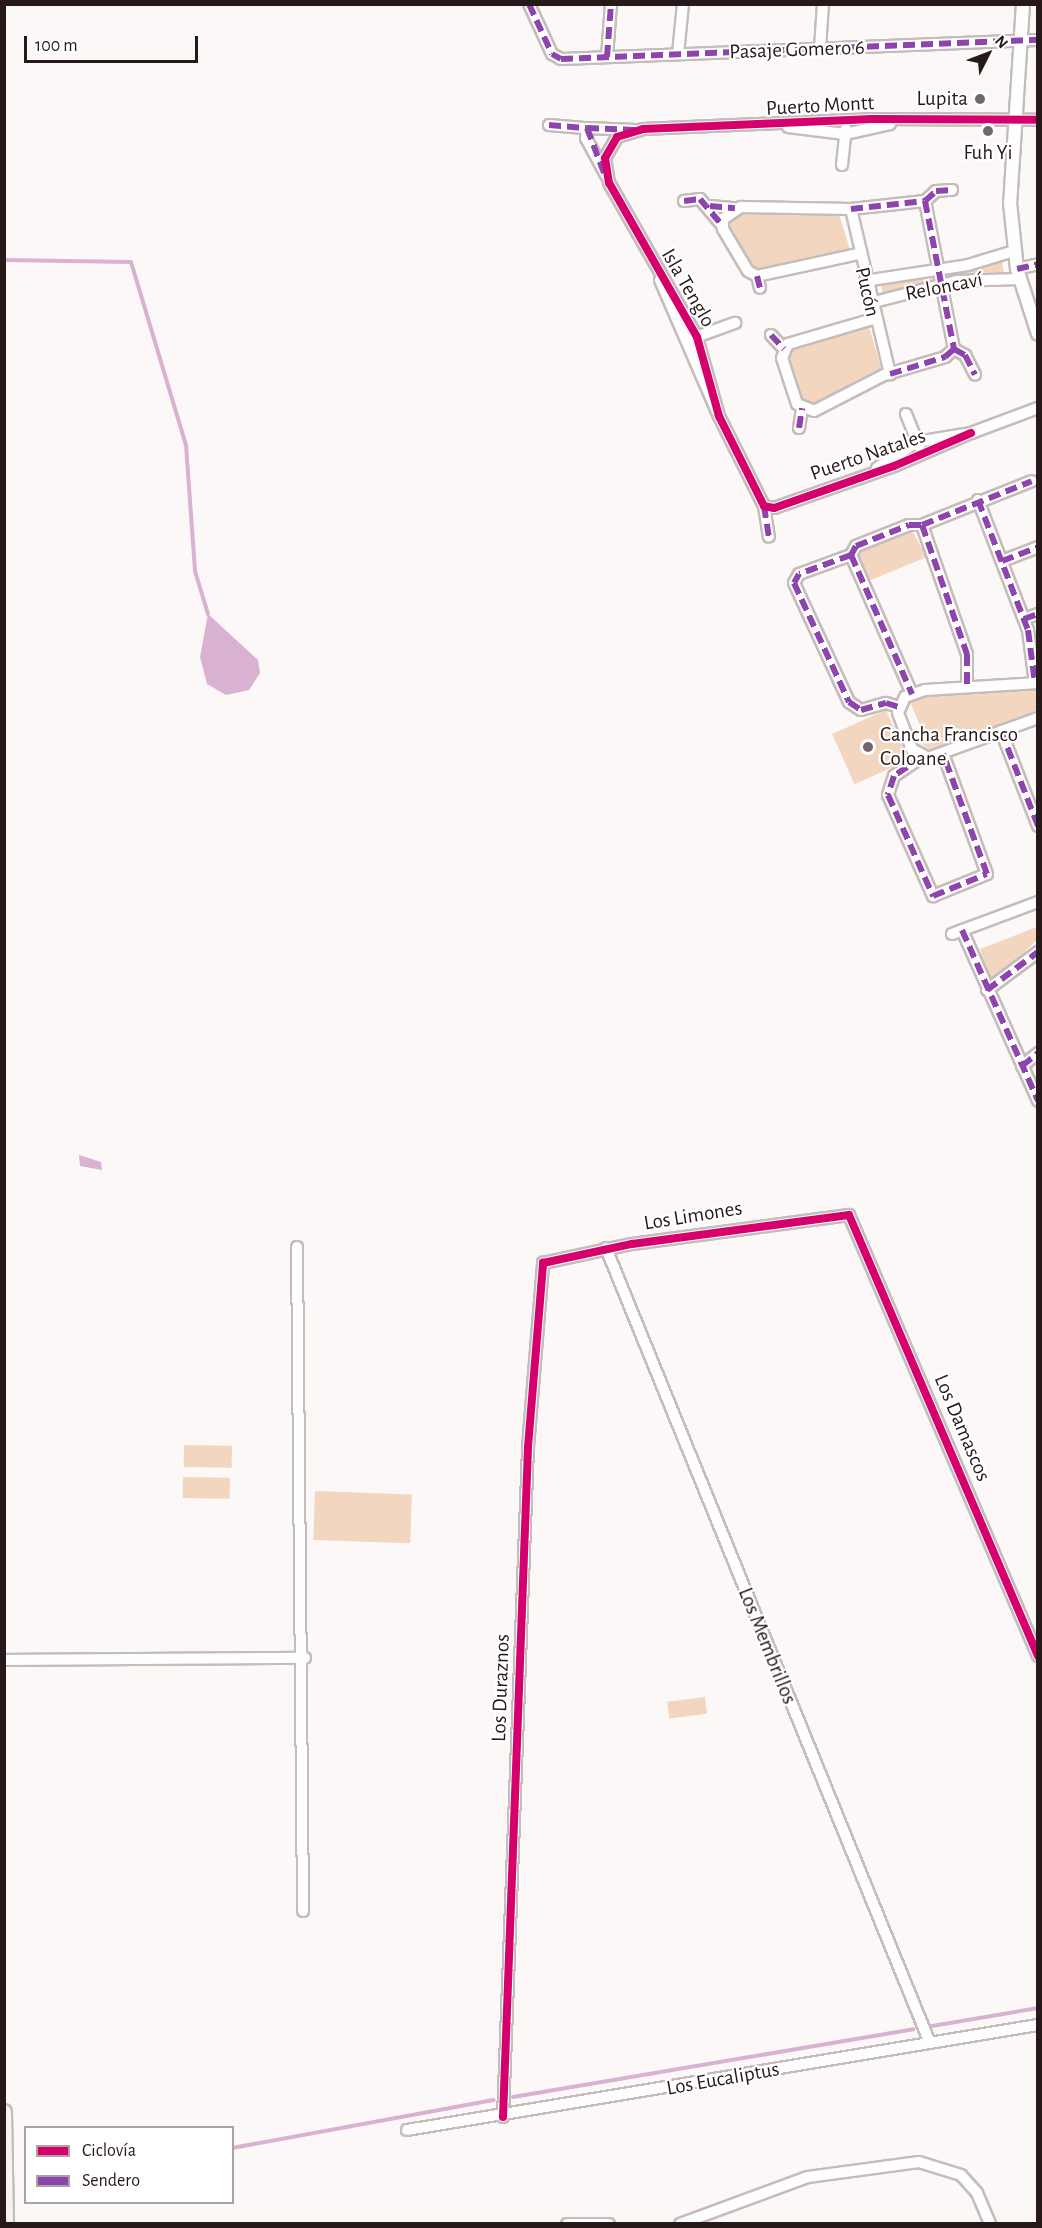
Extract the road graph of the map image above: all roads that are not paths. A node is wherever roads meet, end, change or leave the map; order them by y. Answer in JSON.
{"nodes":[{"id":1,"x":529,"y":4,"type":"edge"},
{"id":2,"x":611,"y":4,"type":"edge"},
{"id":3,"x":683,"y":4,"type":"edge"},
{"id":4,"x":823,"y":4,"type":"edge"},
{"id":5,"x":1023,"y":4,"type":"edge"},
{"id":6,"x":1038,"y":40,"type":"edge"},
{"id":7,"x":1020,"y":41,"type":"junction"},
{"id":8,"x":820,"y":48,"type":"junction"},
{"id":9,"x":678,"y":54,"type":"junction"},
{"id":10,"x":607,"y":57,"type":"junction"},
{"id":11,"x":847,"y":120,"type":"junction"},
{"id":12,"x":1014,"y":120,"type":"junction"},
{"id":13,"x":1038,"y":120,"type":"edge"},
{"id":14,"x":894,"y":122,"type":"junction"},
{"id":15,"x":549,"y":125,"type":"dead end"},
{"id":16,"x":788,"y":127,"type":"junction"},
{"id":17,"x":587,"y":128,"type":"junction"},
{"id":18,"x":636,"y":130,"type":"junction"},
{"id":19,"x":845,"y":134,"type":"junction"},
{"id":20,"x":842,"y":165,"type":"dead end"},
{"id":21,"x":606,"y":176,"type":"junction"},
{"id":22,"x":952,"y":190,"type":"dead end"},
{"id":23,"x":684,"y":201,"type":"dead end"},
{"id":24,"x":926,"y":201,"type":"junction"},
{"id":25,"x":710,"y":206,"type":"junction"},
{"id":26,"x":735,"y":208,"type":"junction"},
{"id":27,"x":850,"y":209,"type":"junction"},
{"id":28,"x":722,"y":225,"type":"junction"},
{"id":29,"x":1014,"y":251,"type":"junction"},
{"id":30,"x":858,"y":254,"type":"junction"},
{"id":31,"x":1038,"y":264,"type":"edge"},
{"id":32,"x":657,"y":271,"type":"junction"},
{"id":33,"x":936,"y":271,"type":"junction"},
{"id":34,"x":1018,"y":274,"type":"junction"},
{"id":35,"x":757,"y":276,"type":"junction"},
{"id":36,"x":865,"y":281,"type":"junction"},
{"id":37,"x":938,"y":285,"type":"junction"},
{"id":38,"x":760,"y":288,"type":"dead end"},
{"id":39,"x":870,"y":303,"type":"junction"},
{"id":40,"x":873,"y":319,"type":"junction"},
{"id":41,"x":735,"y":323,"type":"dead end"},
{"id":42,"x":1038,"y":334,"type":"edge"},
{"id":43,"x":771,"y":335,"type":"dead end"},
{"id":44,"x":697,"y":337,"type":"junction"},
{"id":45,"x":684,"y":341,"type":"junction"},
{"id":46,"x":784,"y":349,"type":"junction"},
{"id":47,"x":954,"y":349,"type":"junction"},
{"id":48,"x":890,"y":374,"type":"junction"},
{"id":49,"x":975,"y":375,"type":"dead end"},
{"id":50,"x":802,"y":408,"type":"junction"},
{"id":51,"x":1038,"y":408,"type":"edge"},
{"id":52,"x":906,"y":414,"type":"dead end"},
{"id":53,"x":719,"y":417,"type":"junction"},
{"id":54,"x":799,"y":428,"type":"dead end"},
{"id":55,"x":971,"y":433,"type":"junction"},
{"id":56,"x":917,"y":442,"type":"junction"},
{"id":57,"x":922,"y":455,"type":"junction"},
{"id":58,"x":876,"y":469,"type":"junction"},
{"id":59,"x":1032,"y":481,"type":"dead end"},
{"id":60,"x":978,"y":500,"type":"junction"},
{"id":61,"x":769,"y":507,"type":"junction"},
{"id":62,"x":922,"y":525,"type":"junction"},
{"id":63,"x":769,"y":537,"type":"dead end"},
{"id":64,"x":1038,"y":547,"type":"edge"},
{"id":65,"x":851,"y":555,"type":"junction"},
{"id":66,"x":1002,"y":561,"type":"junction"},
{"id":67,"x":1038,"y":614,"type":"edge"},
{"id":68,"x":1024,"y":619,"type":"junction"},
{"id":69,"x":1036,"y":683,"type":"edge"},
{"id":70,"x":967,"y":686,"type":"junction"},
{"id":71,"x":912,"y":694,"type":"junction"},
{"id":72,"x":898,"y":707,"type":"junction"},
{"id":73,"x":1038,"y":718,"type":"edge"},
{"id":74,"x":1001,"y":731,"type":"junction"},
{"id":75,"x":944,"y":754,"type":"junction"},
{"id":76,"x":922,"y":757,"type":"junction"},
{"id":77,"x":1038,"y":826,"type":"edge"},
{"id":78,"x":1038,"y":902,"type":"edge"},
{"id":79,"x":1038,"y":952,"type":"edge"},
{"id":80,"x":987,"y":990,"type":"junction"},
{"id":81,"x":1038,"y":1053,"type":"edge"},
{"id":82,"x":1022,"y":1066,"type":"junction"},
{"id":83,"x":1038,"y":1101,"type":"edge"},
{"id":84,"x":849,"y":1215,"type":"joint"},
{"id":85,"x":297,"y":1247,"type":"dead end"},
{"id":86,"x":606,"y":1248,"type":"junction"},
{"id":87,"x":543,"y":1263,"type":"joint"},
{"id":88,"x":1038,"y":1656,"type":"edge"},
{"id":89,"x":305,"y":1658,"type":"junction"},
{"id":90,"x":4,"y":1660,"type":"edge"},
{"id":91,"x":303,"y":1911,"type":"dead end"},
{"id":92,"x":1038,"y":2025,"type":"edge"},
{"id":93,"x":930,"y":2043,"type":"junction"},
{"id":94,"x":4,"y":2112,"type":"edge"},
{"id":95,"x":503,"y":2117,"type":"junction"},
{"id":96,"x":407,"y":2130,"type":"dead end"},
{"id":97,"x":5,"y":2207,"type":"edge"},
{"id":98,"x":6,"y":2223,"type":"edge"},
{"id":99,"x":567,"y":2223,"type":"edge"},
{"id":100,"x":609,"y":2223,"type":"edge"},
{"id":101,"x":680,"y":2223,"type":"edge"},
{"id":102,"x":990,"y":2223,"type":"edge"}],
"edges":[{"from":1,"to":10,"type":"street","name":"Pasaje Gomero 6"},
{"from":2,"to":10,"type":"street"},
{"from":3,"to":9,"type":"street"},
{"from":4,"to":8,"type":"street"},
{"from":5,"to":7,"type":"street"},
{"from":6,"to":7,"type":"street","name":"Pasaje Gomero 6"},
{"from":7,"to":8,"type":"street","name":"Pasaje Gomero 6"},
{"from":7,"to":12,"type":"street"},
{"from":8,"to":9,"type":"street","name":"Pasaje Gomero 6"},
{"from":9,"to":10,"type":"street","name":"Pasaje Gomero 6"},
{"from":11,"to":14,"type":"street","name":"Puerto Montt"},
{"from":11,"to":16,"type":"street","name":"Puerto Montt"},
{"from":11,"to":19,"type":"street"},
{"from":12,"to":13,"type":"street","name":"Puerto Montt"},
{"from":12,"to":14,"type":"street","name":"Puerto Montt"},
{"from":12,"to":29,"type":"street"},
{"from":14,"to":19,"type":"street","name":"Puerto Montt"},
{"from":15,"to":17,"type":"street","name":"Puerto Montt"},
{"from":16,"to":18,"type":"street","name":"Puerto Montt"},
{"from":16,"to":19,"type":"street","name":"Puerto Montt"},
{"from":17,"to":18,"type":"street","name":"Puerto Montt"},
{"from":17,"to":21,"type":"street","name":"Isla Tenglo"},
{"from":18,"to":21,"type":"street"},
{"from":19,"to":20,"type":"street"},
{"from":21,"to":32,"type":"street","name":"Isla Tenglo"},
{"from":22,"to":24,"type":"street"},
{"from":23,"to":25,"type":"street"},
{"from":24,"to":27,"type":"street"},
{"from":24,"to":33,"type":"street"},
{"from":25,"to":26,"type":"street"},
{"from":25,"to":28,"type":"street"},
{"from":26,"to":27,"type":"street"},
{"from":26,"to":28,"type":"street"},
{"from":27,"to":30,"type":"street","name":"Pucón"},
{"from":28,"to":35,"type":"street"},
{"from":29,"to":33,"type":"street","name":"Reloncaví"},
{"from":29,"to":34,"type":"street"},
{"from":30,"to":35,"type":"street"},
{"from":30,"to":36,"type":"street","name":"Pucón"},
{"from":31,"to":34,"type":"street","name":"Reloncaví"},
{"from":32,"to":44,"type":"street","name":"Isla Tenglo"},
{"from":32,"to":45,"type":"street"},
{"from":33,"to":36,"type":"street","name":"Reloncaví"},
{"from":33,"to":37,"type":"street"},
{"from":34,"to":37,"type":"street","name":"Reloncaví"},
{"from":34,"to":42,"type":"street"},
{"from":35,"to":38,"type":"street"},
{"from":36,"to":39,"type":"street","name":"Pucón"},
{"from":37,"to":39,"type":"street","name":"Reloncaví"},
{"from":37,"to":47,"type":"street"},
{"from":39,"to":40,"type":"street","name":"Pucón"},
{"from":40,"to":46,"type":"street"},
{"from":40,"to":48,"type":"street","name":"Pucón"},
{"from":41,"to":44,"type":"street"},
{"from":43,"to":46,"type":"street"},
{"from":44,"to":45,"type":"street"},
{"from":44,"to":53,"type":"street","name":"Isla Tenglo"},
{"from":45,"to":53,"type":"street"},
{"from":46,"to":50,"type":"street"},
{"from":47,"to":48,"type":"street"},
{"from":47,"to":49,"type":"street"},
{"from":48,"to":50,"type":"street"},
{"from":50,"to":54,"type":"street"},
{"from":51,"to":55,"type":"street","name":"Puerto Natales"},
{"from":52,"to":56,"type":"street"},
{"from":53,"to":61,"type":"street","name":"Isla Tenglo"},
{"from":55,"to":56,"type":"street","name":"Puerto Natales"},
{"from":55,"to":57,"type":"street","name":"Puerto Natales"},
{"from":56,"to":57,"type":"street"},
{"from":56,"to":58,"type":"street","name":"Puerto Natales"},
{"from":57,"to":58,"type":"street","name":"Puerto Natales"},
{"from":58,"to":61,"type":"street","name":"Puerto Natales"},
{"from":59,"to":60,"type":"street"},
{"from":60,"to":62,"type":"street"},
{"from":60,"to":66,"type":"street"},
{"from":61,"to":63,"type":"street","name":"Isla Tenglo"},
{"from":62,"to":65,"type":"street"},
{"from":62,"to":70,"type":"street"},
{"from":64,"to":66,"type":"street"},
{"from":65,"to":71,"type":"street"},
{"from":65,"to":72,"type":"street"},
{"from":66,"to":68,"type":"street"},
{"from":67,"to":68,"type":"street"},
{"from":68,"to":69,"type":"street"},
{"from":69,"to":70,"type":"street"},
{"from":70,"to":71,"type":"street"},
{"from":71,"to":72,"type":"street"},
{"from":72,"to":76,"type":"street"},
{"from":73,"to":74,"type":"street"},
{"from":74,"to":75,"type":"street"},
{"from":74,"to":77,"type":"street"},
{"from":75,"to":76,"type":"street"},
{"from":75,"to":76,"type":"street"},
{"from":78,"to":80,"type":"street"},
{"from":79,"to":80,"type":"street"},
{"from":80,"to":82,"type":"street"},
{"from":81,"to":82,"type":"street"},
{"from":82,"to":83,"type":"street"},
{"from":84,"to":86,"type":"street","name":"Los Limones"},
{"from":84,"to":88,"type":"street","name":"Los Damascos"},
{"from":85,"to":89,"type":"street"},
{"from":86,"to":87,"type":"street","name":"Los Limones"},
{"from":86,"to":93,"type":"street","name":"Los Membrillos"},
{"from":87,"to":95,"type":"street","name":"Los Duraznos"},
{"from":89,"to":90,"type":"street"},
{"from":89,"to":91,"type":"street"},
{"from":92,"to":93,"type":"street","name":"Los Eucaliptus"},
{"from":93,"to":95,"type":"street","name":"Los Eucaliptus"},
{"from":94,"to":97,"type":"main road"},
{"from":95,"to":96,"type":"street","name":"Los Eucaliptus"},
{"from":97,"to":98,"type":"main road"},
{"from":99,"to":100,"type":"street"},
{"from":101,"to":102,"type":"street"}]}
